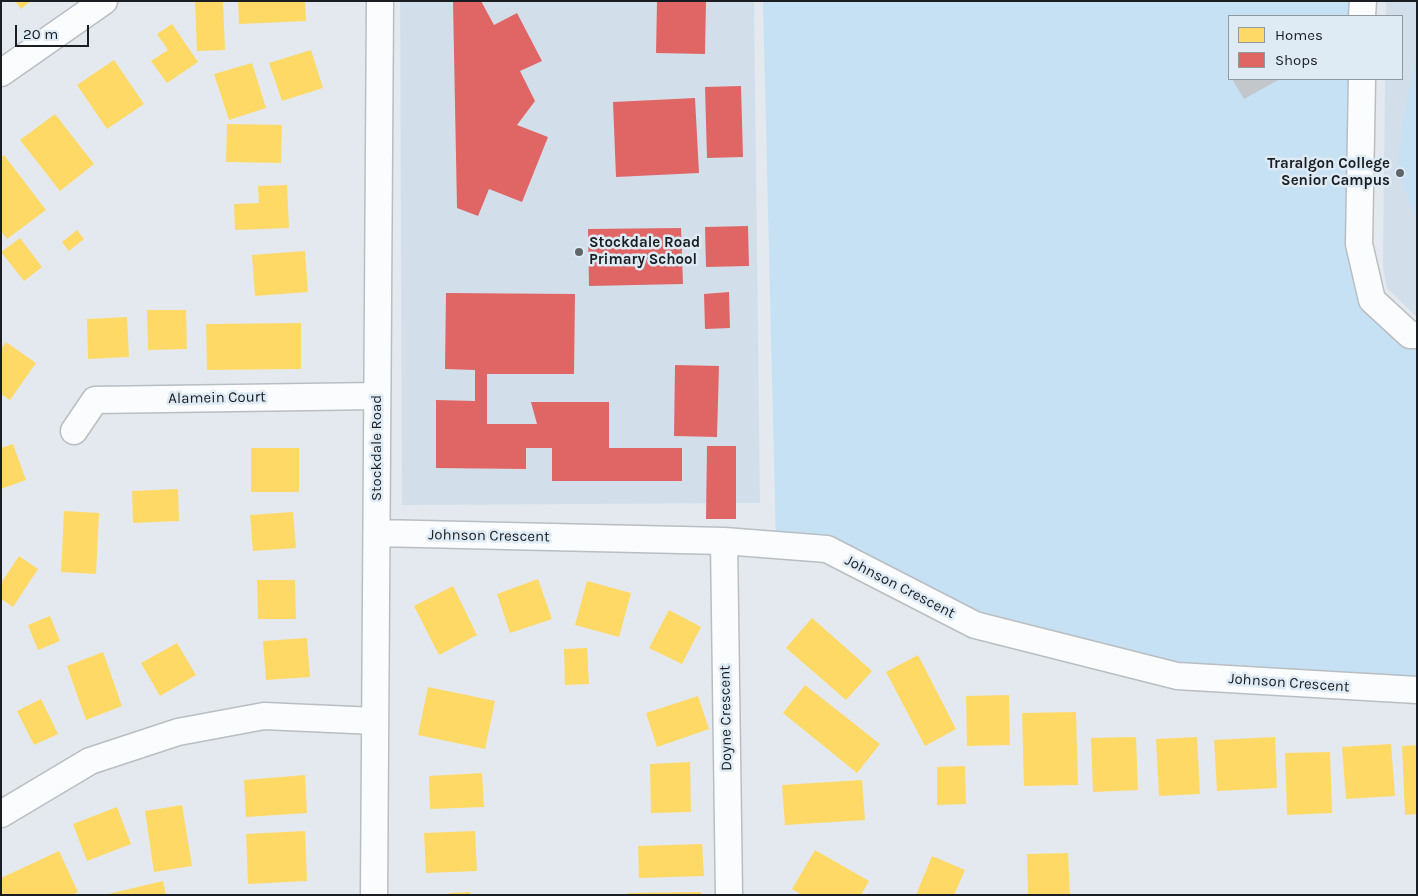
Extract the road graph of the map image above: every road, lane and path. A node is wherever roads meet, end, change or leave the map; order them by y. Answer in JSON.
{"nodes":[{"id":1,"x":104,"y":1,"type":"edge"},
{"id":2,"x":380,"y":1,"type":"edge"},
{"id":3,"x":1363,"y":1,"type":"edge"},
{"id":4,"x":1362,"y":15,"type":"edge"},
{"id":5,"x":1,"y":73,"type":"edge"},
{"id":6,"x":1362,"y":80,"type":"edge"},
{"id":7,"x":1417,"y":335,"type":"edge"},
{"id":8,"x":376,"y":396,"type":"junction"},
{"id":9,"x":74,"y":431,"type":"dead end"},
{"id":10,"x":377,"y":533,"type":"junction"},
{"id":11,"x":724,"y":541,"type":"junction"},
{"id":12,"x":1417,"y":690,"type":"edge"},
{"id":13,"x":375,"y":721,"type":"junction"},
{"id":14,"x":1,"y":814,"type":"edge"},
{"id":15,"x":374,"y":895,"type":"edge"},
{"id":16,"x":729,"y":895,"type":"edge"}],
"edges":[{"from":1,"to":5,"type":"street"},
{"from":2,"to":8,"type":"street","name":"Stockdale Road"},
{"from":3,"to":4,"type":"street"},
{"from":6,"to":7,"type":"street"},
{"from":8,"to":9,"type":"street","name":"Alamein Court"},
{"from":8,"to":10,"type":"street","name":"Stockdale Road"},
{"from":10,"to":11,"type":"street","name":"Johnson Crescent"},
{"from":10,"to":13,"type":"street","name":"Stockdale Road"},
{"from":11,"to":12,"type":"street","name":"Johnson Crescent"},
{"from":11,"to":16,"type":"street","name":"Doyne Crescent"},
{"from":13,"to":14,"type":"street"},
{"from":13,"to":15,"type":"street","name":"Stockdale Road"}]}
